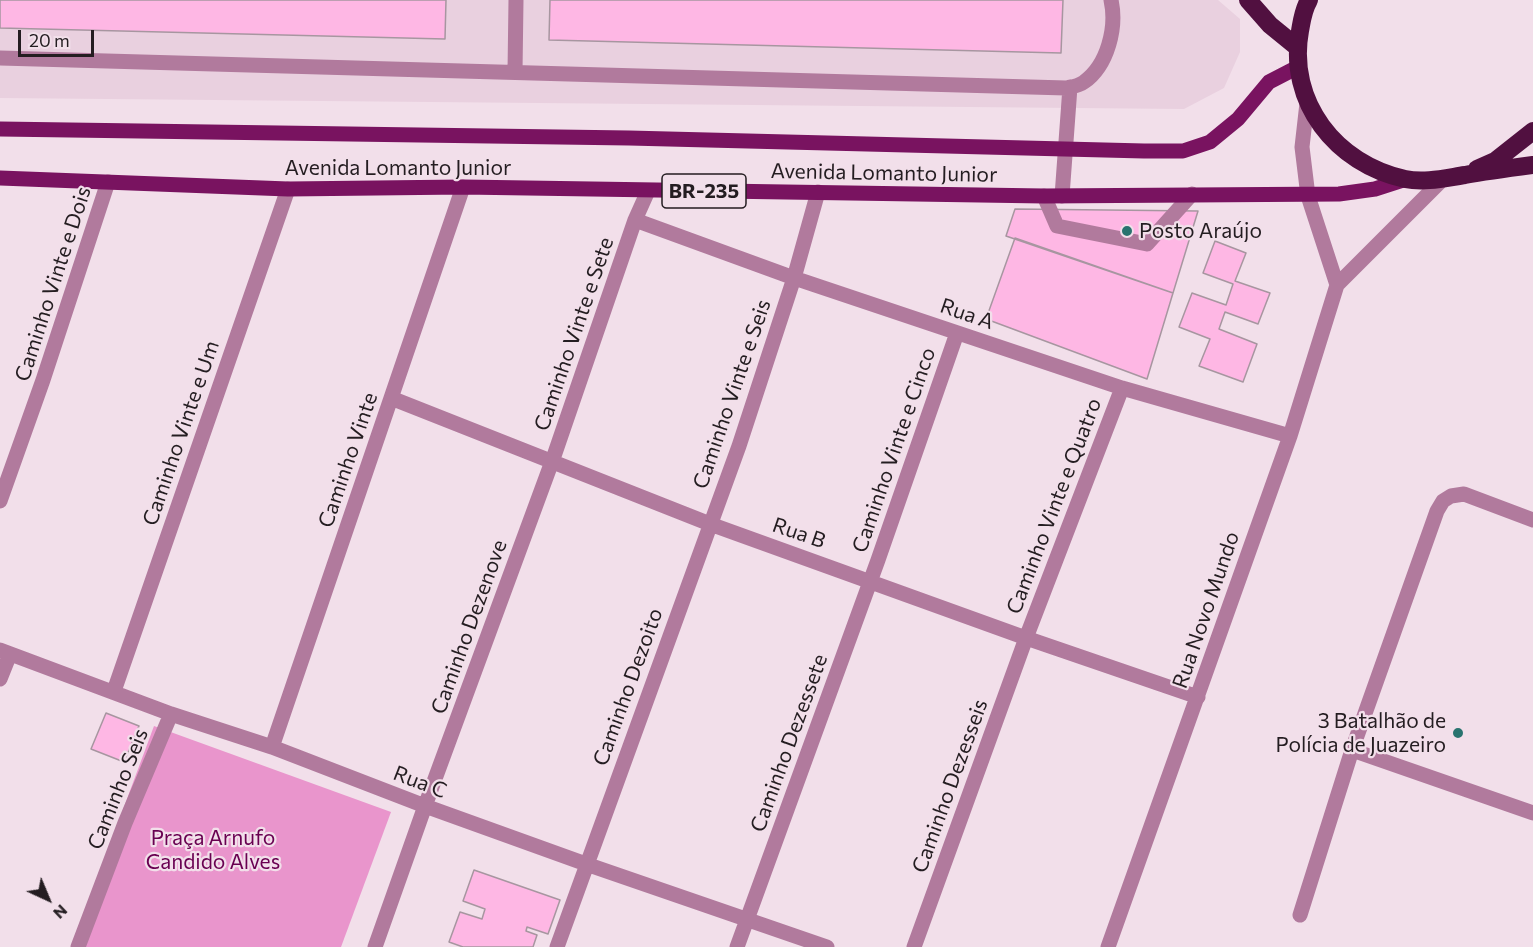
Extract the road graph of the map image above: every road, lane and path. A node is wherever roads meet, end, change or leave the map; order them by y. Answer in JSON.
{"nodes":[{"id":1,"x":516,"y":0,"type":"edge"},
{"id":2,"x":1111,"y":0,"type":"edge"},
{"id":3,"x":1248,"y":0,"type":"edge"},
{"id":4,"x":1309,"y":0,"type":"edge"},
{"id":5,"x":1297,"y":47,"type":"junction"},
{"id":6,"x":0,"y":58,"type":"edge"},
{"id":7,"x":1298,"y":67,"type":"junction"},
{"id":8,"x":515,"y":72,"type":"junction"},
{"id":9,"x":1070,"y":87,"type":"junction"},
{"id":10,"x":1307,"y":103,"type":"junction"},
{"id":11,"x":1533,"y":121,"type":"edge"},
{"id":12,"x":0,"y":129,"type":"edge"},
{"id":13,"x":1528,"y":134,"type":"edge"},
{"id":14,"x":1065,"y":149,"type":"junction"},
{"id":15,"x":1533,"y":165,"type":"edge"},
{"id":16,"x":1462,"y":176,"type":"junction"},
{"id":17,"x":0,"y":178,"type":"edge"},
{"id":18,"x":1406,"y":179,"type":"junction"},
{"id":19,"x":1442,"y":180,"type":"junction"},
{"id":20,"x":108,"y":182,"type":"junction"},
{"id":21,"x":464,"y":187,"type":"junction"},
{"id":22,"x":288,"y":189,"type":"junction"},
{"id":23,"x":648,"y":191,"type":"junction"},
{"id":24,"x":818,"y":192,"type":"junction"},
{"id":25,"x":1192,"y":194,"type":"junction"},
{"id":26,"x":1044,"y":196,"type":"junction"},
{"id":27,"x":1062,"y":196,"type":"junction"},
{"id":28,"x":1308,"y":196,"type":"junction"},
{"id":29,"x":635,"y":220,"type":"junction"},
{"id":30,"x":794,"y":278,"type":"junction"},
{"id":31,"x":1337,"y":285,"type":"junction"},
{"id":32,"x":957,"y":333,"type":"junction"},
{"id":33,"x":1122,"y":388,"type":"junction"},
{"id":34,"x":391,"y":398,"type":"junction"},
{"id":35,"x":1290,"y":436,"type":"junction"},
{"id":36,"x":552,"y":462,"type":"junction"},
{"id":37,"x":0,"y":501,"type":"edge"},
{"id":38,"x":1533,"y":520,"type":"edge"},
{"id":39,"x":710,"y":524,"type":"junction"},
{"id":40,"x":870,"y":581,"type":"junction"},
{"id":41,"x":1026,"y":639,"type":"junction"},
{"id":42,"x":5,"y":652,"type":"edge"},
{"id":43,"x":0,"y":679,"type":"edge"},
{"id":44,"x":114,"y":691,"type":"junction"},
{"id":45,"x":1198,"y":697,"type":"junction"},
{"id":46,"x":171,"y":714,"type":"junction"},
{"id":47,"x":272,"y":747,"type":"junction"},
{"id":48,"x":1352,"y":750,"type":"junction"},
{"id":49,"x":425,"y":806,"type":"junction"},
{"id":50,"x":1533,"y":813,"type":"edge"},
{"id":51,"x":586,"y":864,"type":"junction"},
{"id":52,"x":1299,"y":915,"type":"dead end"},
{"id":53,"x":747,"y":919,"type":"junction"},
{"id":54,"x":78,"y":947,"type":"edge"},
{"id":55,"x":375,"y":947,"type":"edge"},
{"id":56,"x":557,"y":947,"type":"edge"},
{"id":57,"x":737,"y":947,"type":"edge"},
{"id":58,"x":827,"y":947,"type":"edge"},
{"id":59,"x":914,"y":947,"type":"edge"},
{"id":60,"x":1108,"y":947,"type":"edge"}],
"edges":[{"from":1,"to":8,"type":"street"},
{"from":2,"to":9,"type":"street"},
{"from":3,"to":5,"type":"highway"},
{"from":4,"to":5,"type":"highway"},
{"from":5,"to":7,"type":"highway"},
{"from":6,"to":8,"type":"street"},
{"from":7,"to":10,"type":"highway"},
{"from":7,"to":14,"type":"main road","name":"Avenida Lomanto Junior"},
{"from":8,"to":9,"type":"street"},
{"from":9,"to":14,"type":"street"},
{"from":10,"to":18,"type":"highway"},
{"from":10,"to":28,"type":"street"},
{"from":11,"to":13,"type":"highway"},
{"from":12,"to":14,"type":"main road","name":"Avenida Lomanto Junior"},
{"from":13,"to":16,"type":"highway"},
{"from":14,"to":27,"type":"street"},
{"from":15,"to":16,"type":"highway"},
{"from":16,"to":19,"type":"highway"},
{"from":17,"to":20,"type":"main road","name":"Avenida Lomanto Junior","number":"BR-235"},
{"from":18,"to":19,"type":"highway"},
{"from":18,"to":28,"type":"main road","name":"Avenida Lomanto Junior","number":"BR-235"},
{"from":19,"to":31,"type":"street"},
{"from":20,"to":22,"type":"main road","name":"Avenida Lomanto Junior","number":"BR-235"},
{"from":20,"to":37,"type":"street","name":"Caminho Vinte e Dois"},
{"from":21,"to":22,"type":"main road","name":"Avenida Lomanto Junior","number":"BR-235"},
{"from":21,"to":23,"type":"main road","name":"Avenida Lomanto Junior","number":"BR-235"},
{"from":21,"to":34,"type":"street","name":"Caminho Vinte"},
{"from":22,"to":44,"type":"street","name":"Caminho Vinte e Um"},
{"from":23,"to":24,"type":"main road","name":"Avenida Lomanto Junior","number":"BR-235"},
{"from":23,"to":29,"type":"street","name":"Caminho Vinte e Sete"},
{"from":24,"to":26,"type":"main road","name":"Avenida Lomanto Junior","number":"BR-235"},
{"from":24,"to":30,"type":"street","name":"Caminho Vinte e Seis"},
{"from":25,"to":26,"type":"street"},
{"from":25,"to":27,"type":"main road","name":"Avenida Lomanto Junior","number":"BR-235"},
{"from":25,"to":28,"type":"main road","name":"Avenida Lomanto Junior","number":"BR-235"},
{"from":26,"to":27,"type":"main road","name":"Avenida Lomanto Junior","number":"BR-235"},
{"from":28,"to":31,"type":"street"},
{"from":29,"to":30,"type":"street","name":"Rua A"},
{"from":29,"to":36,"type":"street","name":"Caminho Vinte e Sete"},
{"from":30,"to":32,"type":"street","name":"Rua A"},
{"from":30,"to":39,"type":"street","name":"Caminho Vinte e Seis"},
{"from":31,"to":35,"type":"street","name":"Rua Novo Mundo"},
{"from":32,"to":33,"type":"street","name":"Rua A"},
{"from":32,"to":40,"type":"street","name":"Caminho Vinte e Cinco"},
{"from":33,"to":35,"type":"street","name":"Rua A"},
{"from":33,"to":41,"type":"street","name":"Caminho Vinte e Quatro"},
{"from":34,"to":36,"type":"street","name":"Rua B"},
{"from":34,"to":47,"type":"street","name":"Caminho Vinte"},
{"from":35,"to":45,"type":"street","name":"Rua Novo Mundo"},
{"from":36,"to":39,"type":"street","name":"Rua B"},
{"from":36,"to":49,"type":"street","name":"Caminho Dezenove"},
{"from":38,"to":48,"type":"street"},
{"from":39,"to":40,"type":"street","name":"Rua B"},
{"from":39,"to":51,"type":"street","name":"Caminho Dezoito"},
{"from":40,"to":41,"type":"street","name":"Rua B"},
{"from":40,"to":53,"type":"street","name":"Caminho Dezessete"},
{"from":41,"to":45,"type":"street","name":"Rua B"},
{"from":41,"to":59,"type":"street","name":"Caminho Dezesseis"},
{"from":42,"to":43,"type":"street"},
{"from":42,"to":44,"type":"street","name":"Rua C"},
{"from":44,"to":46,"type":"street","name":"Rua C"},
{"from":45,"to":60,"type":"street","name":"Rua Novo Mundo"},
{"from":46,"to":47,"type":"street","name":"Rua C"},
{"from":46,"to":54,"type":"street","name":"Caminho Seis"},
{"from":47,"to":49,"type":"street","name":"Rua C"},
{"from":48,"to":50,"type":"street"},
{"from":48,"to":52,"type":"street"},
{"from":49,"to":51,"type":"street","name":"Rua C"},
{"from":49,"to":55,"type":"street","name":"Caminho Dezenove"},
{"from":51,"to":53,"type":"street","name":"Rua C"},
{"from":51,"to":56,"type":"street","name":"Caminho Dezoito"},
{"from":53,"to":57,"type":"street","name":"Caminho Dezessete"},
{"from":53,"to":58,"type":"street","name":"Rua C"}]}
